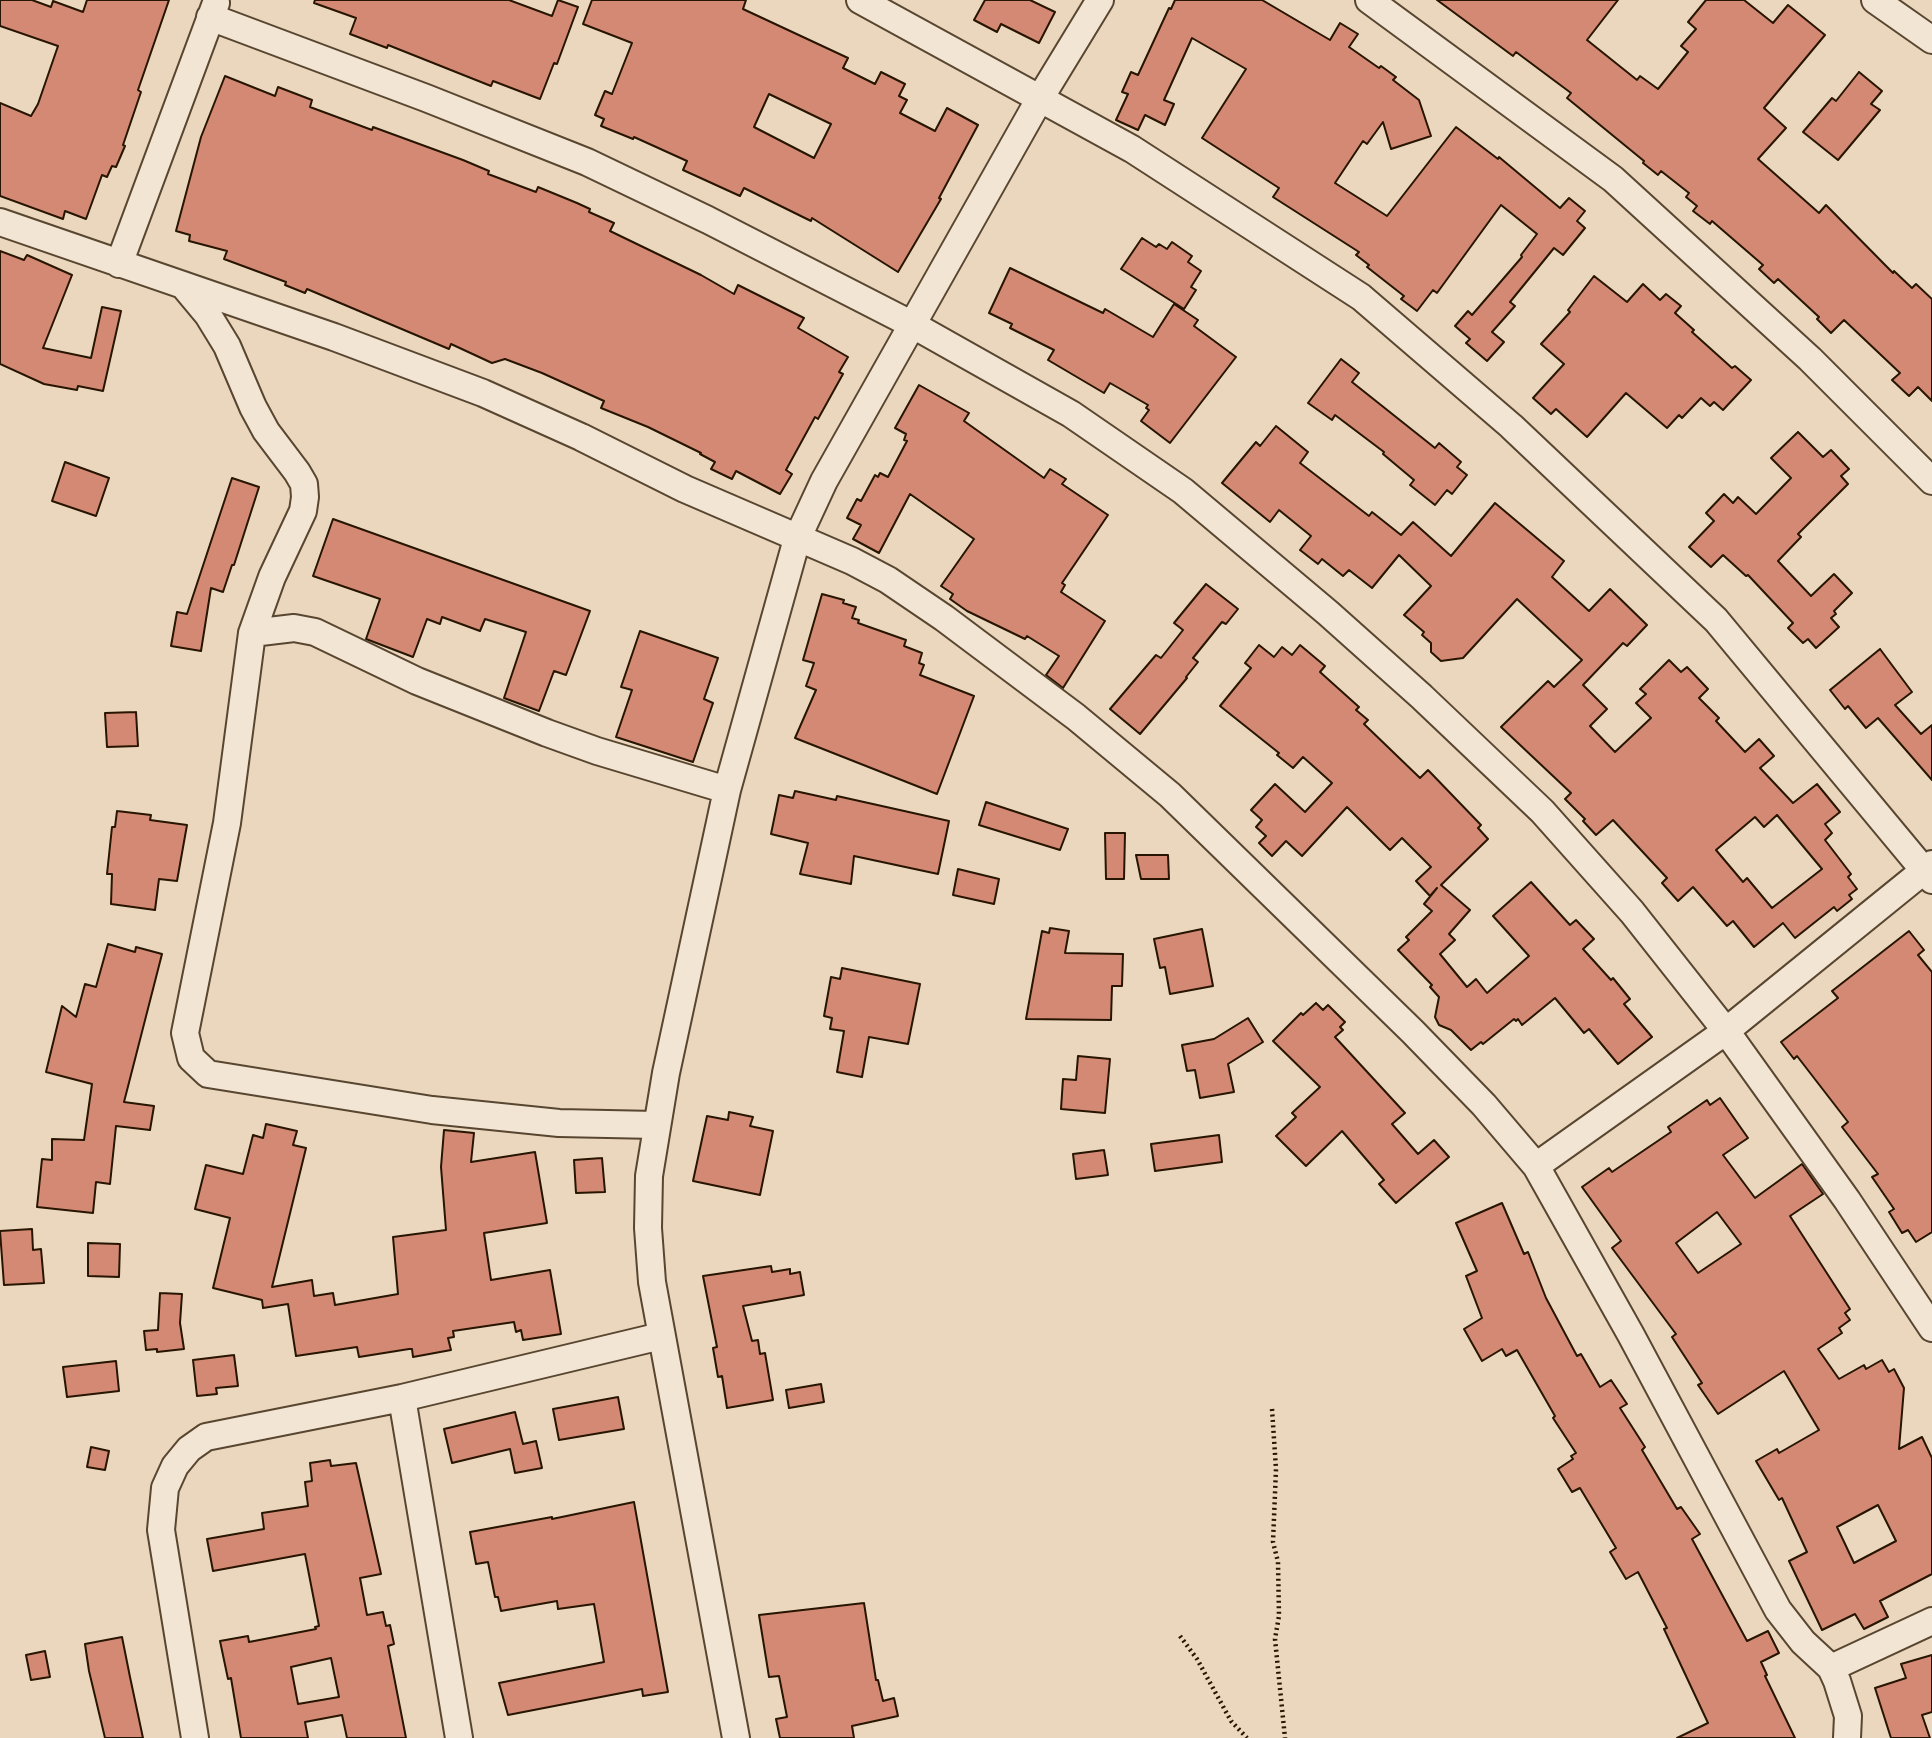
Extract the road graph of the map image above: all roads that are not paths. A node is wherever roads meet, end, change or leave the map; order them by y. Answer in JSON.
{"nodes":[{"id":1,"x":860,"y":0,"type":"edge"},
{"id":2,"x":1100,"y":0,"type":"edge"},
{"id":3,"x":1368,"y":0,"type":"edge"},
{"id":4,"x":1875,"y":0,"type":"edge"},
{"id":5,"x":214,"y":9,"type":"edge"},
{"id":6,"x":1932,"y":40,"type":"edge"},
{"id":7,"x":1039,"y":100,"type":"junction"},
{"id":8,"x":0,"y":222,"type":"edge"},
{"id":9,"x":119,"y":264,"type":"junction"},
{"id":10,"x":183,"y":285,"type":"junction"},
{"id":11,"x":913,"y":325,"type":"junction"},
{"id":12,"x":1932,"y":481,"type":"edge"},
{"id":13,"x":797,"y":539,"type":"junction"},
{"id":14,"x":253,"y":633,"type":"junction"},
{"id":15,"x":727,"y":790,"type":"junction"},
{"id":16,"x":1929,"y":871,"type":"edge"},
{"id":17,"x":1726,"y":1031,"type":"junction"},
{"id":18,"x":656,"y":1125,"type":"junction"},
{"id":19,"x":1536,"y":1166,"type":"junction"},
{"id":20,"x":1932,"y":1328,"type":"edge"},
{"id":21,"x":661,"y":1336,"type":"junction"},
{"id":22,"x":402,"y":1398,"type":"junction"},
{"id":23,"x":1932,"y":1621,"type":"edge"},
{"id":24,"x":1831,"y":1668,"type":"junction"},
{"id":25,"x":1851,"y":1730,"type":"edge"},
{"id":26,"x":195,"y":1738,"type":"edge"},
{"id":27,"x":459,"y":1738,"type":"edge"},
{"id":28,"x":736,"y":1738,"type":"edge"}],
"edges":[{"from":1,"to":7,"type":"street"},
{"from":2,"to":7,"type":"street"},
{"from":3,"to":12,"type":"street"},
{"from":4,"to":6,"type":"street"},
{"from":5,"to":9,"type":"street"},
{"from":5,"to":11,"type":"street"},
{"from":7,"to":11,"type":"street"},
{"from":7,"to":16,"type":"street"},
{"from":8,"to":9,"type":"street"},
{"from":9,"to":10,"type":"street"},
{"from":10,"to":13,"type":"street"},
{"from":10,"to":14,"type":"street"},
{"from":11,"to":13,"type":"street"},
{"from":11,"to":17,"type":"street"},
{"from":13,"to":15,"type":"street"},
{"from":13,"to":19,"type":"street"},
{"from":14,"to":15,"type":"street"},
{"from":14,"to":18,"type":"street"},
{"from":15,"to":18,"type":"street"},
{"from":16,"to":17,"type":"street"},
{"from":17,"to":19,"type":"street"},
{"from":17,"to":20,"type":"street"},
{"from":18,"to":21,"type":"street"},
{"from":19,"to":24,"type":"street"},
{"from":21,"to":22,"type":"street"},
{"from":21,"to":28,"type":"street"},
{"from":22,"to":26,"type":"street"},
{"from":22,"to":27,"type":"street"},
{"from":23,"to":24,"type":"street"},
{"from":24,"to":25,"type":"street"}]}
